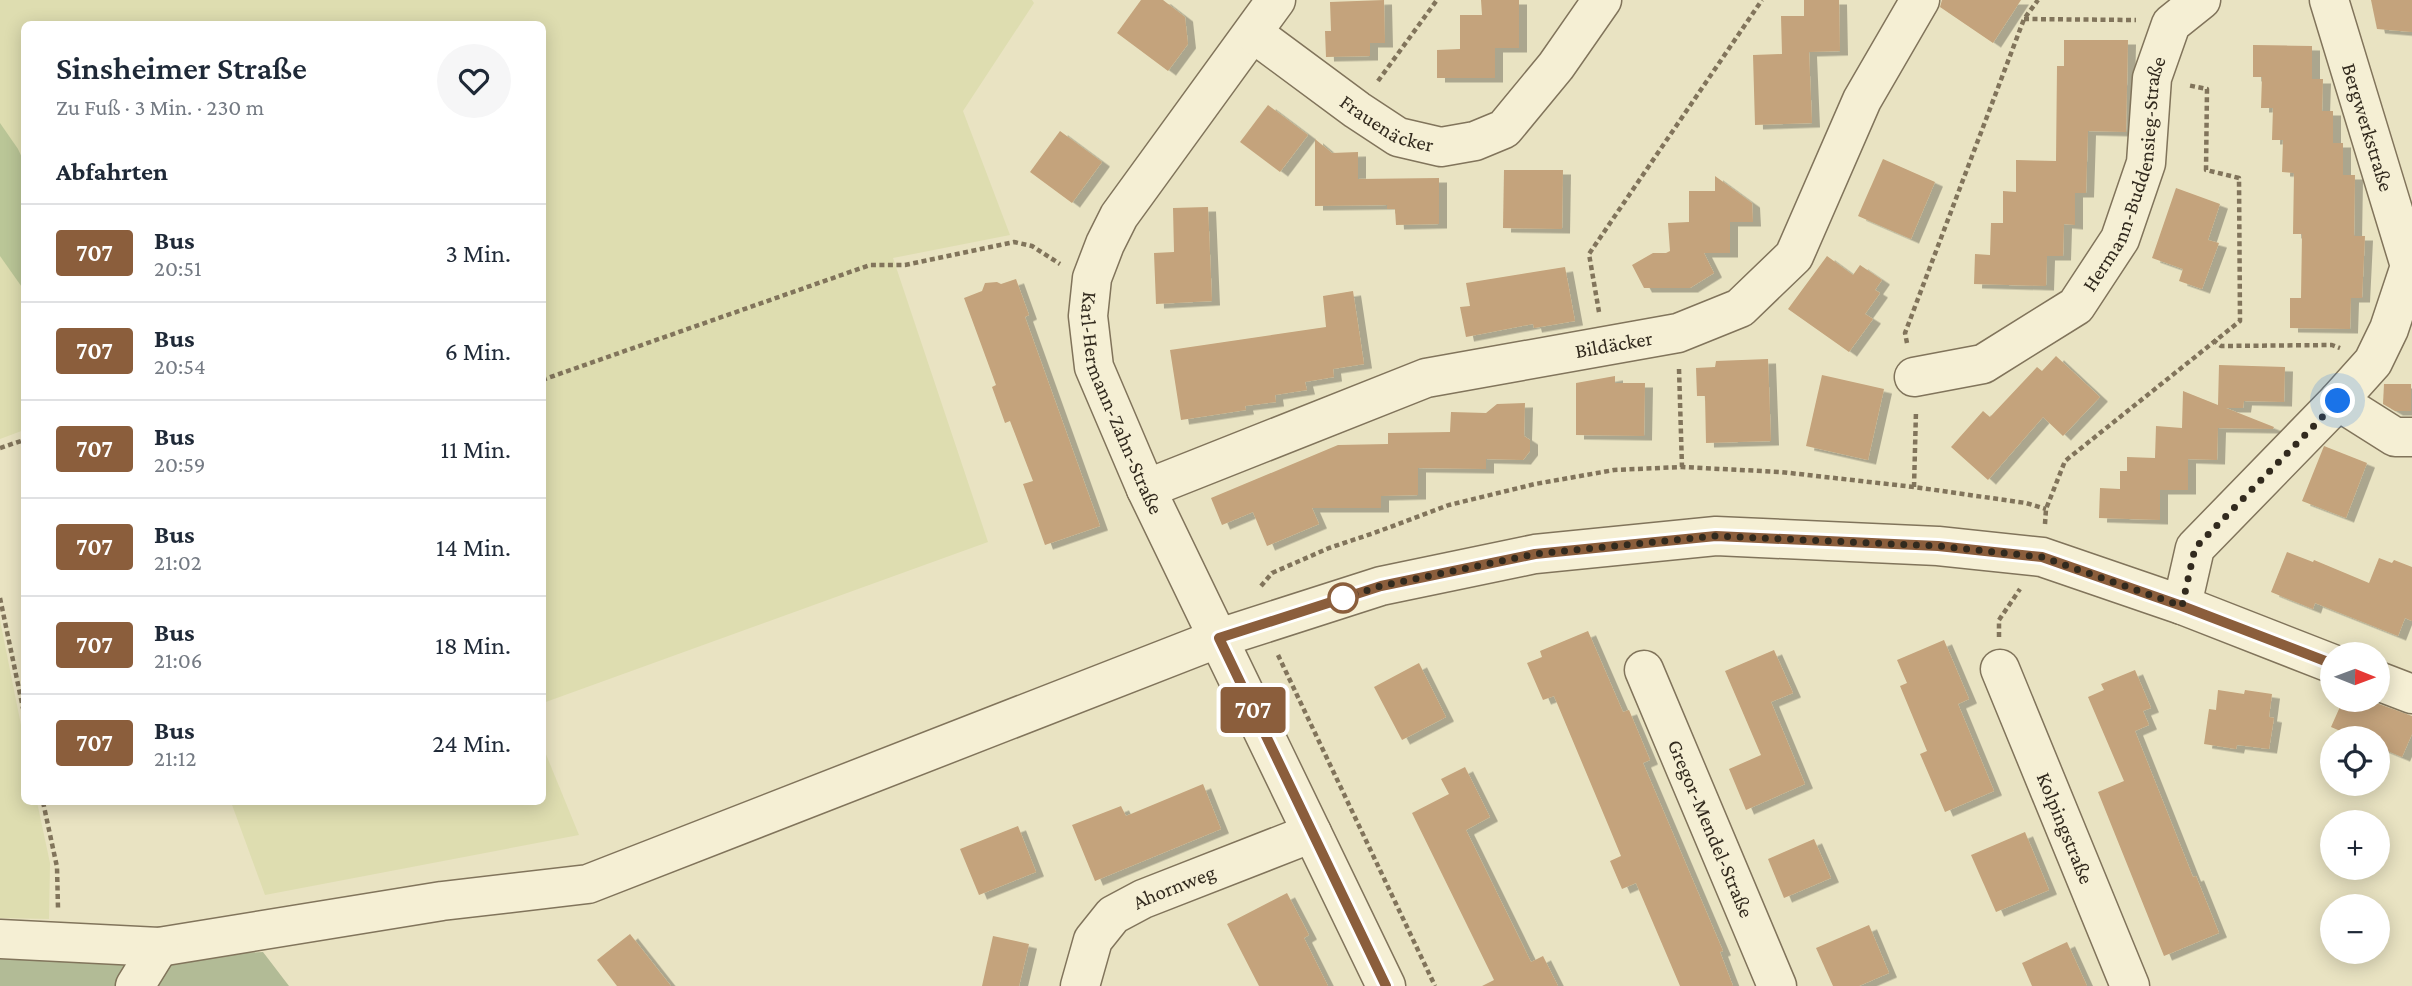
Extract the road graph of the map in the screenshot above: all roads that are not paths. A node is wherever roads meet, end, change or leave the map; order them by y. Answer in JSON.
{"nodes":[{"id":1,"x":1276,"y":0,"type":"edge"},
{"id":2,"x":1602,"y":0,"type":"edge"},
{"id":3,"x":1920,"y":0,"type":"edge"},
{"id":4,"x":2200,"y":0,"type":"edge"},
{"id":5,"x":2329,"y":0,"type":"edge"},
{"id":6,"x":1253,"y":33,"type":"junction"},
{"id":7,"x":1914,"y":377,"type":"road end"},
{"id":8,"x":2338,"y":401,"type":"junction"},
{"id":9,"x":2412,"y":437,"type":"edge"},
{"id":10,"x":1146,"y":489,"type":"junction"},
{"id":11,"x":2182,"y":606,"type":"junction"},
{"id":12,"x":1219,"y":638,"type":"junction"},
{"id":13,"x":2320,"y":659,"type":"edge"},
{"id":14,"x":2000,"y":669,"type":"road end"},
{"id":15,"x":1644,"y":670,"type":"dead end"},
{"id":16,"x":2390,"y":686,"type":"edge"},
{"id":17,"x":2412,"y":694,"type":"edge"},
{"id":18,"x":1312,"y":834,"type":"junction"},
{"id":19,"x":0,"y":939,"type":"edge"},
{"id":20,"x":159,"y":947,"type":"junction"},
{"id":21,"x":135,"y":986,"type":"edge"},
{"id":22,"x":1080,"y":986,"type":"edge"},
{"id":23,"x":1386,"y":986,"type":"edge"},
{"id":24,"x":1777,"y":986,"type":"edge"},
{"id":25,"x":2130,"y":986,"type":"edge"}],
"edges":[{"from":1,"to":6,"type":"street","name":"Karl-Hermann-Zahn-Straße"},
{"from":2,"to":6,"type":"street","name":"Frauenäcker"},
{"from":3,"to":10,"type":"street","name":"Bildäcker"},
{"from":4,"to":7,"type":"street","name":"Hermann-Buddensieg-Straße"},
{"from":5,"to":8,"type":"street","name":"Bergwerkstraße"},
{"from":6,"to":10,"type":"street","name":"Karl-Hermann-Zahn-Straße"},
{"from":8,"to":9,"type":"street"},
{"from":8,"to":11,"type":"street","name":"Bergwerkstraße"},
{"from":10,"to":12,"type":"street","name":"Karl-Hermann-Zahn-Straße"},
{"from":11,"to":12,"type":"street"},
{"from":11,"to":13,"type":"street"},
{"from":12,"to":18,"type":"street","name":"Karl-Hermann-Zahn-Straße"},
{"from":12,"to":20,"type":"street"},
{"from":14,"to":25,"type":"street","name":"Kolpingstraße"},
{"from":15,"to":24,"type":"street","name":"Gregor-Mendel-Straße"},
{"from":16,"to":17,"type":"street"},
{"from":18,"to":22,"type":"street","name":"Ahornweg"},
{"from":18,"to":23,"type":"street","name":"Karl-Hermann-Zahn-Straße"},
{"from":19,"to":20,"type":"street"},
{"from":20,"to":21,"type":"street"}]}
